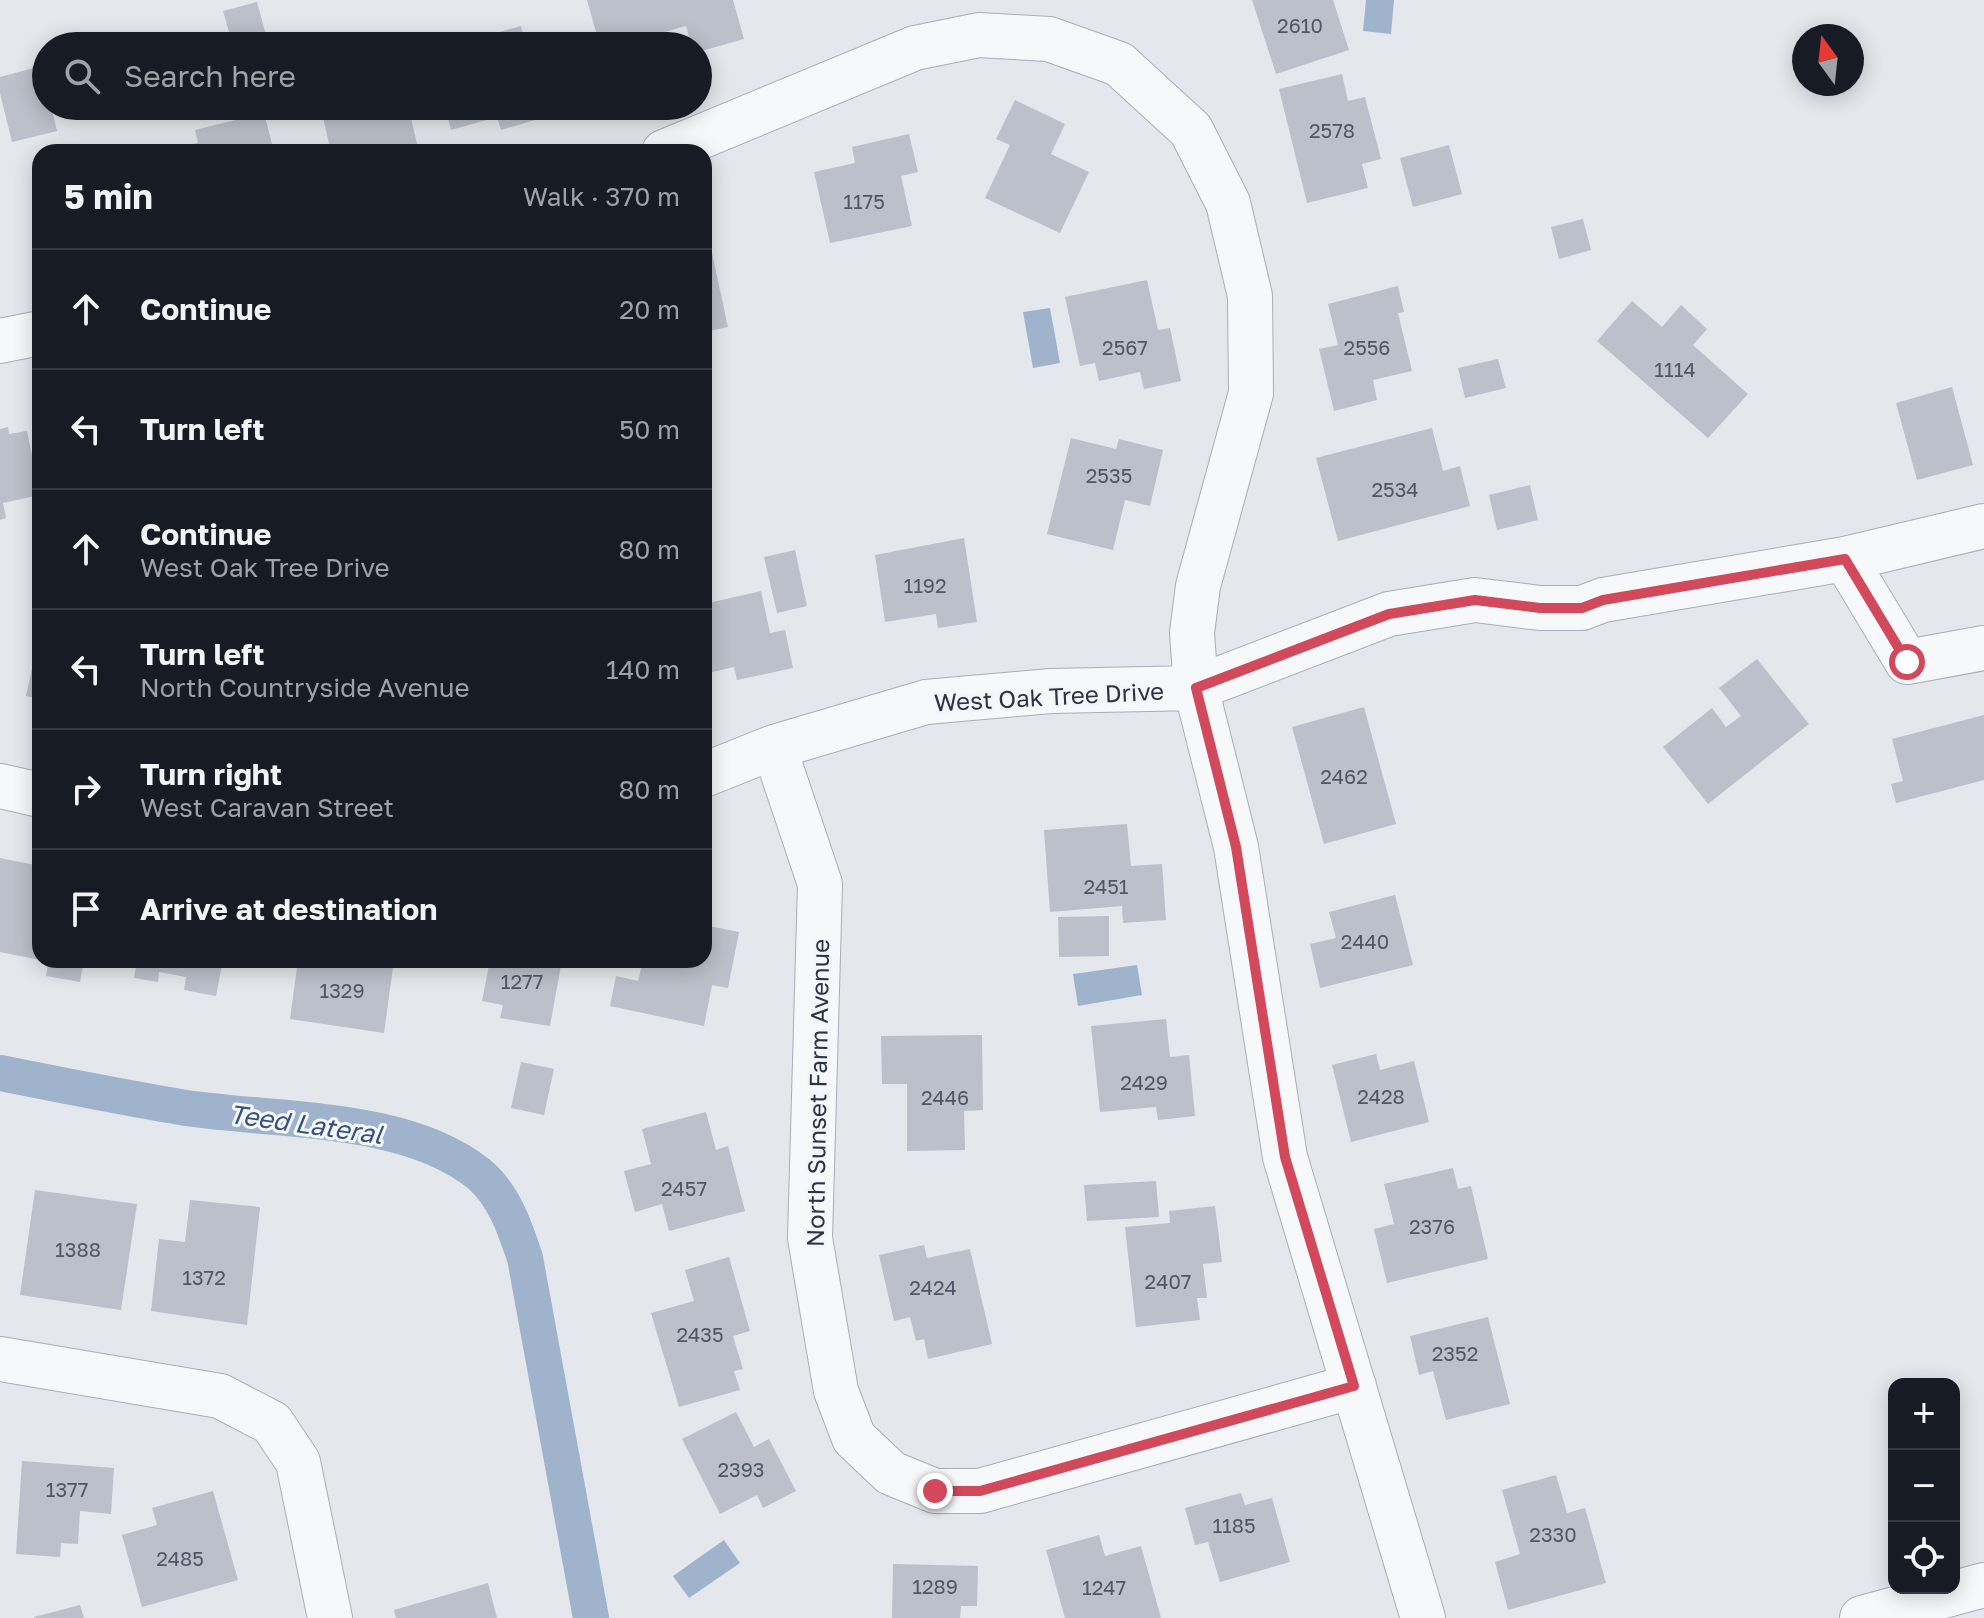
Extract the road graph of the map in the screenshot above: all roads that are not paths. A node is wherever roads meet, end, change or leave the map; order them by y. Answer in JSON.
{"nodes":[{"id":1,"x":683,"y":144,"type":"edge"},
{"id":2,"x":32,"y":335,"type":"edge"},
{"id":3,"x":0,"y":341,"type":"edge"},
{"id":4,"x":1984,"y":526,"type":"edge"},
{"id":5,"x":1845,"y":559,"type":"junction"},
{"id":6,"x":1984,"y":648,"type":"edge"},
{"id":7,"x":1196,"y":688,"type":"junction"},
{"id":8,"x":774,"y":747,"type":"junction"},
{"id":9,"x":712,"y":772,"type":"edge"},
{"id":10,"x":0,"y":786,"type":"edge"},
{"id":11,"x":32,"y":793,"type":"edge"},
{"id":12,"x":0,"y":1359,"type":"edge"},
{"id":13,"x":1354,"y":1386,"type":"junction"},
{"id":14,"x":1984,"y":1585,"type":"edge"},
{"id":15,"x":330,"y":1618,"type":"edge"},
{"id":16,"x":1423,"y":1618,"type":"edge"},
{"id":17,"x":1862,"y":1618,"type":"edge"}],
"edges":[{"from":1,"to":7,"type":"street"},
{"from":2,"to":3,"type":"street"},
{"from":4,"to":5,"type":"street","name":"West Oak Tree Drive"},
{"from":5,"to":6,"type":"street"},
{"from":5,"to":7,"type":"street","name":"West Oak Tree Drive"},
{"from":7,"to":8,"type":"street","name":"West Oak Tree Drive"},
{"from":7,"to":13,"type":"street"},
{"from":8,"to":9,"type":"street","name":"West Oak Tree Drive"},
{"from":8,"to":13,"type":"street","name":"North Sunset Farm Avenue"},
{"from":10,"to":11,"type":"street"},
{"from":12,"to":15,"type":"street"},
{"from":13,"to":16,"type":"street"},
{"from":14,"to":17,"type":"street"}]}
